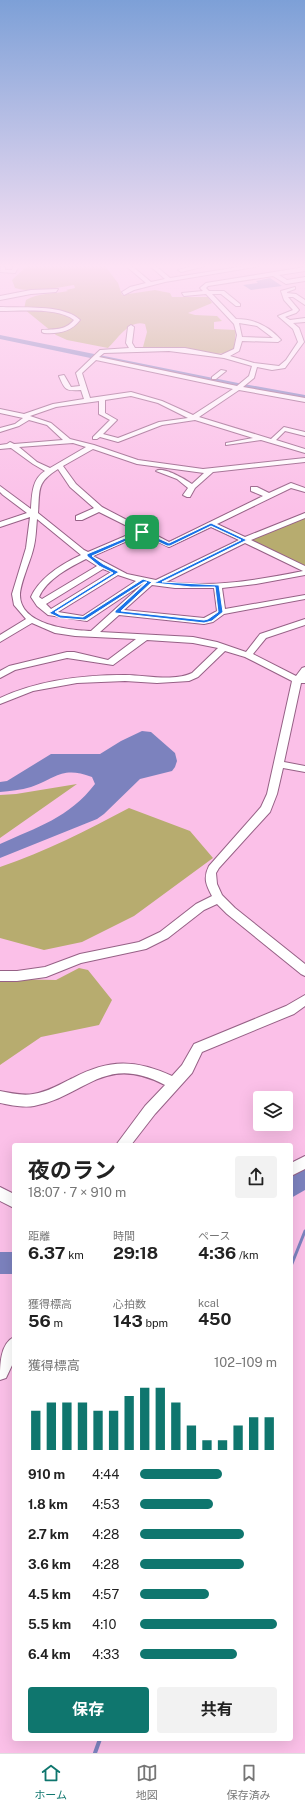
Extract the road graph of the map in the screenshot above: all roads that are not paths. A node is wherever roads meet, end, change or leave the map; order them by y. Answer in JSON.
{"nodes":[{"id":1,"x":238,"y":348,"type":"edge"},
{"id":2,"x":297,"y":348,"type":"edge"},
{"id":3,"x":133,"y":350,"type":"joint"},
{"id":4,"x":95,"y":356,"type":"junction"},
{"id":5,"x":224,"y":356,"type":"junction"},
{"id":6,"x":255,"y":365,"type":"junction"},
{"id":7,"x":223,"y":371,"type":"dead end"},
{"id":8,"x":62,"y":376,"type":"dead end"},
{"id":9,"x":201,"y":376,"type":"dead end"},
{"id":10,"x":214,"y":378,"type":"junction"},
{"id":11,"x":241,"y":386,"type":"junction"},
{"id":12,"x":83,"y":388,"type":"junction"},
{"id":13,"x":102,"y":397,"type":"junction"},
{"id":14,"x":87,"y":399,"type":"junction"},
{"id":15,"x":305,"y":400,"type":"edge"},
{"id":16,"x":0,"y":411,"type":"edge"},
{"id":17,"x":26,"y":417,"type":"junction"},
{"id":18,"x":194,"y":418,"type":"junction"},
{"id":19,"x":0,"y":430,"type":"edge"},
{"id":20,"x":305,"y":434,"type":"edge"},
{"id":21,"x":100,"y":435,"type":"junction"},
{"id":22,"x":260,"y":438,"type":"junction"},
{"id":23,"x":0,"y":440,"type":"edge"},
{"id":24,"x":68,"y":441,"type":"junction"},
{"id":25,"x":272,"y":441,"type":"junction"},
{"id":26,"x":305,"y":442,"type":"edge"},
{"id":27,"x":228,"y":444,"type":"dead end"},
{"id":28,"x":11,"y":445,"type":"junction"},
{"id":29,"x":90,"y":445,"type":"junction"},
{"id":30,"x":0,"y":447,"type":"edge"},
{"id":31,"x":294,"y":448,"type":"junction"},
{"id":32,"x":305,"y":452,"type":"edge"},
{"id":33,"x":305,"y":460,"type":"edge"},
{"id":34,"x":151,"y":465,"type":"junction"},
{"id":35,"x":58,"y":466,"type":"junction"},
{"id":36,"x":50,"y":471,"type":"junction"},
{"id":37,"x":210,"y":471,"type":"junction"},
{"id":38,"x":281,"y":480,"type":"dead end"},
{"id":39,"x":291,"y":485,"type":"junction"},
{"id":40,"x":192,"y":487,"type":"junction"},
{"id":41,"x":0,"y":488,"type":"edge"},
{"id":42,"x":254,"y":489,"type":"dead end"},
{"id":43,"x":305,"y":490,"type":"edge"},
{"id":44,"x":187,"y":495,"type":"dead end"},
{"id":45,"x":268,"y":496,"type":"junction"},
{"id":46,"x":99,"y":510,"type":"junction"},
{"id":47,"x":34,"y":513,"type":"junction"},
{"id":48,"x":305,"y":514,"type":"edge"},
{"id":49,"x":79,"y":518,"type":"dead end"},
{"id":50,"x":211,"y":524,"type":"junction"},
{"id":51,"x":0,"y":525,"type":"edge"},
{"id":52,"x":142,"y":532,"type":"junction"},
{"id":53,"x":245,"y":540,"type":"junction"},
{"id":54,"x":88,"y":555,"type":"junction"},
{"id":55,"x":102,"y":566,"type":"junction"},
{"id":56,"x":305,"y":569,"type":"edge"},
{"id":57,"x":117,"y":572,"type":"junction"},
{"id":58,"x":305,"y":573,"type":"edge"},
{"id":59,"x":150,"y":582,"type":"junction"},
{"id":60,"x":218,"y":586,"type":"junction"},
{"id":61,"x":305,"y":597,"type":"edge"},
{"id":62,"x":40,"y":604,"type":"junction"},
{"id":63,"x":117,"y":612,"type":"junction"},
{"id":64,"x":221,"y":612,"type":"junction"},
{"id":65,"x":51,"y":613,"type":"junction"},
{"id":66,"x":31,"y":620,"type":"junction"},
{"id":67,"x":305,"y":622,"type":"edge"},
{"id":68,"x":0,"y":630,"type":"edge"},
{"id":69,"x":9,"y":634,"type":"junction"},
{"id":70,"x":93,"y":634,"type":"junction"},
{"id":71,"x":145,"y":637,"type":"junction"},
{"id":72,"x":0,"y":639,"type":"edge"},
{"id":73,"x":224,"y":647,"type":"junction"},
{"id":74,"x":248,"y":655,"type":"junction"},
{"id":75,"x":0,"y":662,"type":"edge"},
{"id":76,"x":12,"y":668,"type":"junction"},
{"id":77,"x":305,"y":670,"type":"edge"},
{"id":78,"x":0,"y":675,"type":"edge"},
{"id":79,"x":301,"y":680,"type":"edge"},
{"id":80,"x":0,"y":701,"type":"edge"},
{"id":81,"x":279,"y":764,"type":"junction"},
{"id":82,"x":305,"y":769,"type":"edge"},
{"id":83,"x":218,"y":898,"type":"junction"},
{"id":84,"x":305,"y":971,"type":"edge"},
{"id":85,"x":0,"y":976,"type":"edge"},
{"id":86,"x":305,"y":1000,"type":"edge"},
{"id":87,"x":175,"y":1084,"type":"junction"},
{"id":88,"x":0,"y":1097,"type":"edge"},
{"id":89,"x":125,"y":1143,"type":"edge"},
{"id":90,"x":305,"y":1162,"type":"edge"},
{"id":91,"x":293,"y":1169,"type":"edge"},
{"id":92,"x":0,"y":1194,"type":"edge"},
{"id":93,"x":12,"y":1200,"type":"edge"},
{"id":94,"x":12,"y":1349,"type":"edge"},
{"id":95,"x":0,"y":1372,"type":"edge"}],
"edges":[{"from":1,"to":5,"type":"street"},
{"from":2,"to":6,"type":"street"},
{"from":3,"to":4,"type":"street"},
{"from":3,"to":5,"type":"street"},
{"from":4,"to":11,"type":"street"},
{"from":4,"to":12,"type":"street"},
{"from":5,"to":6,"type":"street"},
{"from":6,"to":11,"type":"street"},
{"from":7,"to":10,"type":"street"},
{"from":8,"to":12,"type":"street"},
{"from":9,"to":10,"type":"street"},
{"from":10,"to":11,"type":"street"},
{"from":11,"to":15,"type":"street"},
{"from":11,"to":18,"type":"street"},
{"from":12,"to":14,"type":"street"},
{"from":13,"to":14,"type":"street"},
{"from":13,"to":18,"type":"street"},
{"from":13,"to":21,"type":"street"},
{"from":14,"to":17,"type":"street"},
{"from":16,"to":17,"type":"street"},
{"from":17,"to":19,"type":"street"},
{"from":17,"to":24,"type":"street"},
{"from":18,"to":21,"type":"street"},
{"from":18,"to":22,"type":"street"},
{"from":20,"to":25,"type":"street"},
{"from":21,"to":29,"type":"street"},
{"from":22,"to":25,"type":"street"},
{"from":22,"to":27,"type":"street"},
{"from":23,"to":28,"type":"street"},
{"from":24,"to":28,"type":"street"},
{"from":24,"to":29,"type":"street"},
{"from":25,"to":31,"type":"street"},
{"from":26,"to":31,"type":"street"},
{"from":28,"to":30,"type":"street"},
{"from":28,"to":36,"type":"street"},
{"from":29,"to":34,"type":"street"},
{"from":29,"to":35,"type":"street"},
{"from":31,"to":32,"type":"street"},
{"from":33,"to":37,"type":"street"},
{"from":34,"to":37,"type":"street"},
{"from":34,"to":40,"type":"street"},
{"from":35,"to":36,"type":"street"},
{"from":35,"to":46,"type":"street"},
{"from":36,"to":47,"type":"street"},
{"from":37,"to":40,"type":"street"},
{"from":38,"to":39,"type":"street"},
{"from":39,"to":43,"type":"street"},
{"from":39,"to":45,"type":"street"},
{"from":40,"to":44,"type":"street"},
{"from":41,"to":47,"type":"street"},
{"from":42,"to":45,"type":"street"},
{"from":45,"to":50,"type":"street"},
{"from":46,"to":49,"type":"street"},
{"from":46,"to":52,"type":"street"},
{"from":47,"to":51,"type":"street"},
{"from":47,"to":54,"type":"street"},
{"from":47,"to":66,"type":"street"},
{"from":48,"to":53,"type":"street"},
{"from":50,"to":52,"type":"street"},
{"from":50,"to":53,"type":"street"},
{"from":52,"to":54,"type":"street"},
{"from":53,"to":56,"type":"street"},
{"from":53,"to":59,"type":"street"},
{"from":54,"to":55,"type":"street"},
{"from":54,"to":62,"type":"street"},
{"from":55,"to":57,"type":"street"},
{"from":55,"to":62,"type":"street"},
{"from":57,"to":59,"type":"street"},
{"from":57,"to":65,"type":"street"},
{"from":58,"to":60,"type":"street"},
{"from":59,"to":60,"type":"street"},
{"from":59,"to":63,"type":"street"},
{"from":59,"to":65,"type":"street"},
{"from":60,"to":64,"type":"street"},
{"from":61,"to":64,"type":"street"},
{"from":62,"to":65,"type":"street"},
{"from":63,"to":64,"type":"street"},
{"from":63,"to":70,"type":"street"},
{"from":66,"to":69,"type":"street"},
{"from":66,"to":70,"type":"street"},
{"from":67,"to":74,"type":"street"},
{"from":68,"to":69,"type":"street"},
{"from":69,"to":72,"type":"street"},
{"from":70,"to":71,"type":"street"},
{"from":71,"to":73,"type":"street"},
{"from":71,"to":76,"type":"street"},
{"from":73,"to":74,"type":"street"},
{"from":73,"to":80,"type":"street"},
{"from":74,"to":79,"type":"street"},
{"from":75,"to":76,"type":"street"},
{"from":76,"to":78,"type":"street"},
{"from":77,"to":79,"type":"street"},
{"from":79,"to":81,"type":"street"},
{"from":81,"to":82,"type":"street"},
{"from":81,"to":83,"type":"street"},
{"from":83,"to":84,"type":"street"},
{"from":83,"to":85,"type":"street"},
{"from":86,"to":87,"type":"street"},
{"from":87,"to":88,"type":"street"},
{"from":87,"to":89,"type":"street"},
{"from":90,"to":91,"type":"street"},
{"from":92,"to":93,"type":"street"},
{"from":94,"to":95,"type":"street"}]}
